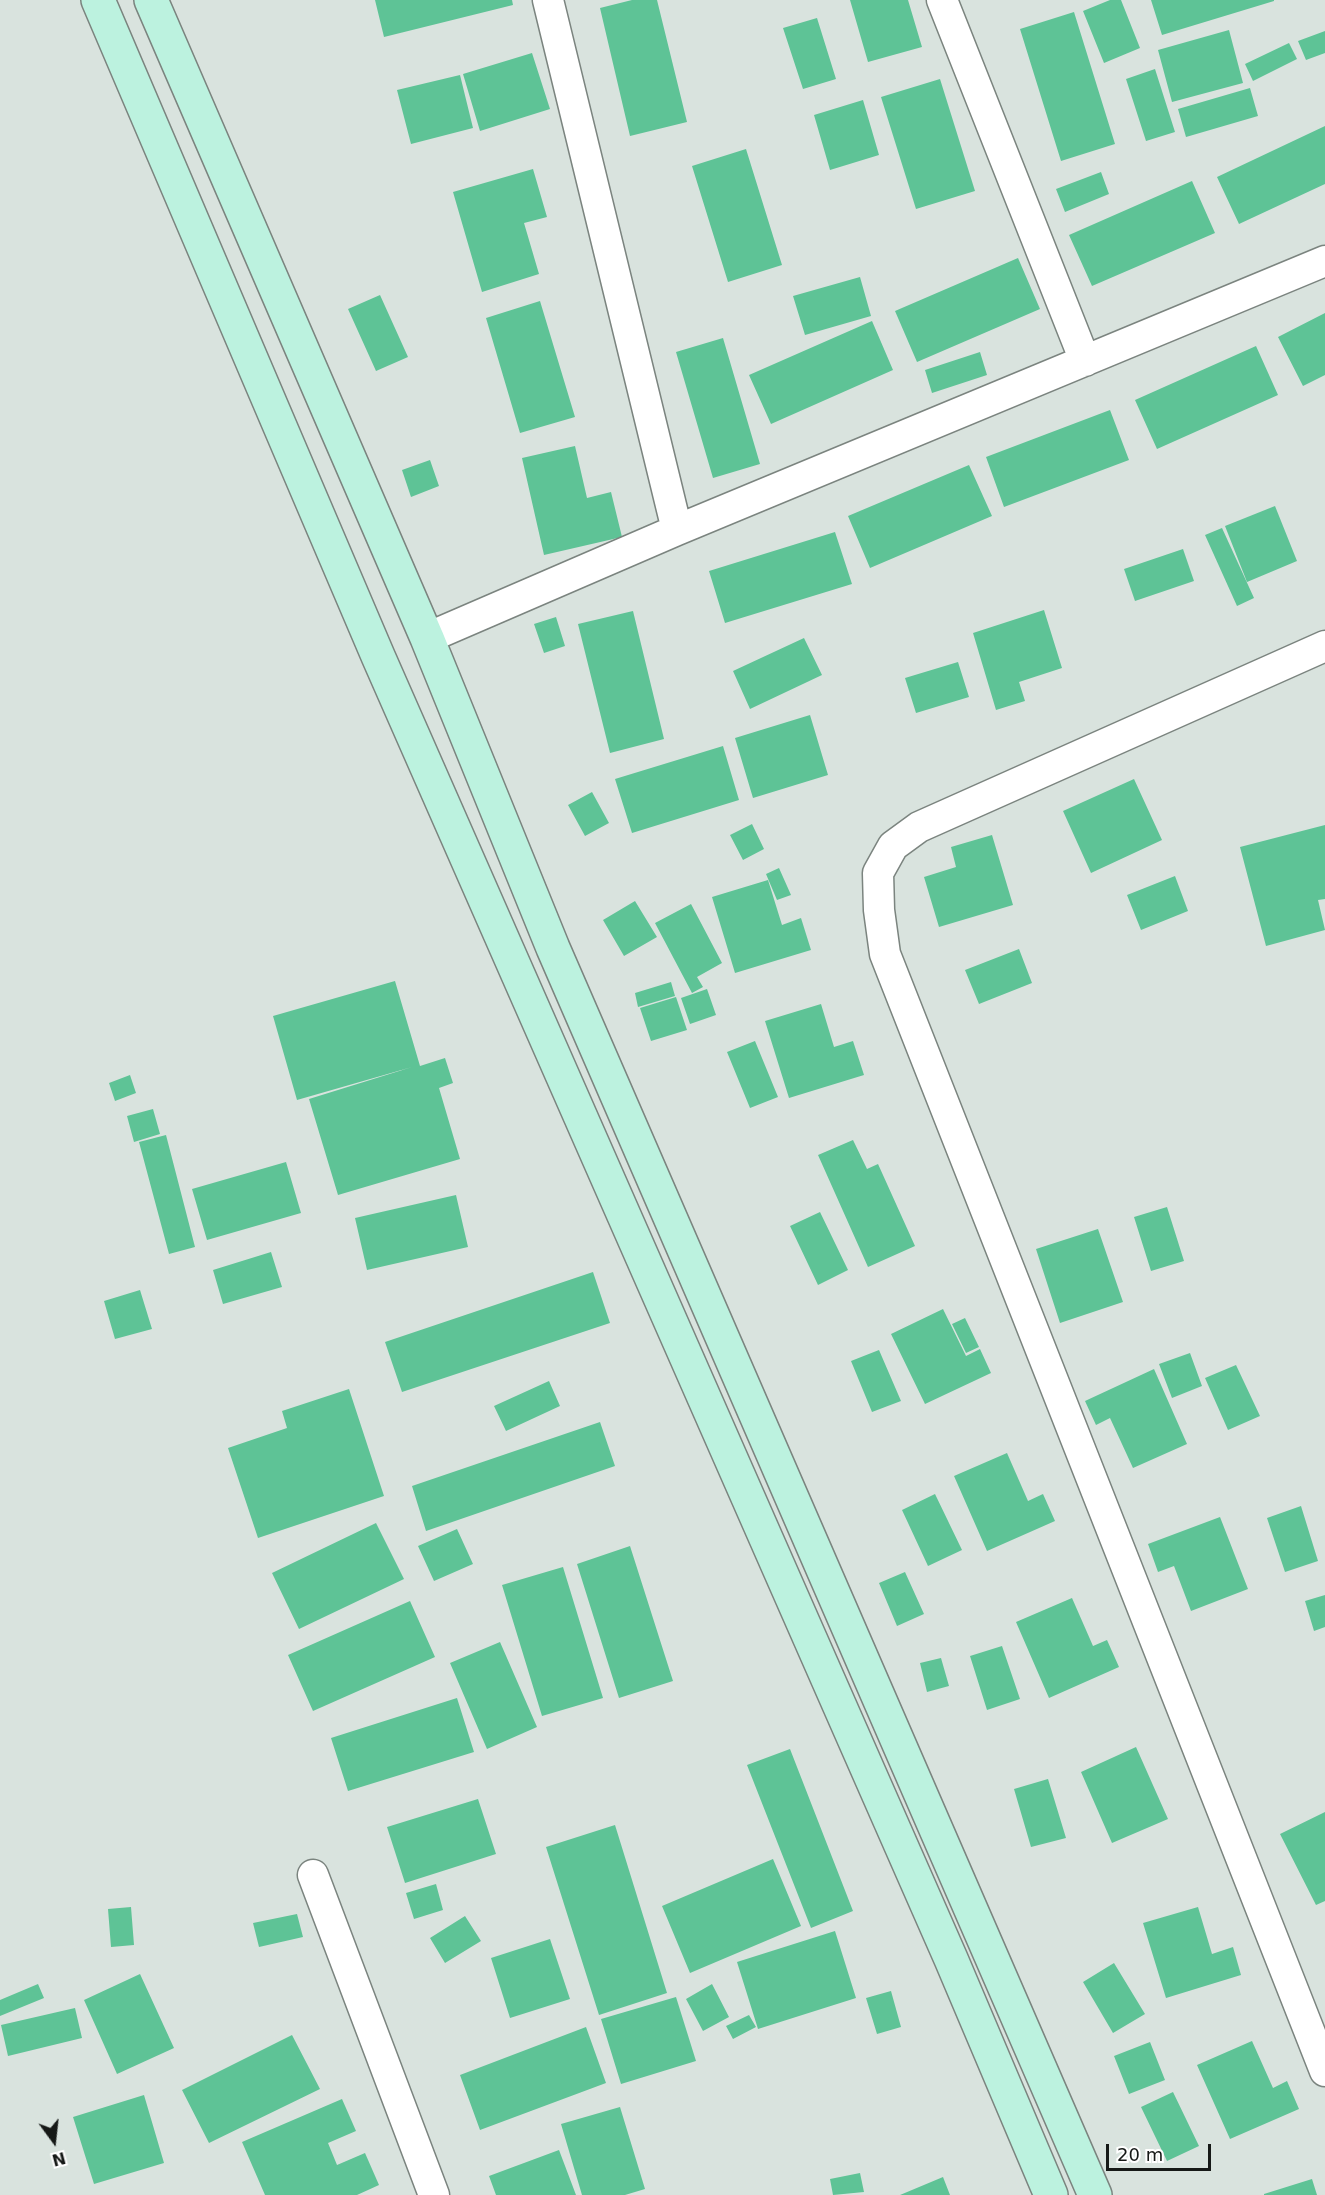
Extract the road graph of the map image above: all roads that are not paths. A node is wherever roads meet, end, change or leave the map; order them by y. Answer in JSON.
{"nodes":[{"id":1,"x":98,"y":0,"type":"edge"},
{"id":2,"x":151,"y":0,"type":"edge"},
{"id":3,"x":548,"y":0,"type":"edge"},
{"id":4,"x":942,"y":0,"type":"edge"},
{"id":5,"x":1325,"y":261,"type":"edge"},
{"id":6,"x":1085,"y":361,"type":"junction"},
{"id":7,"x":677,"y":530,"type":"junction"},
{"id":8,"x":427,"y":638,"type":"junction"},
{"id":9,"x":1325,"y":646,"type":"edge"},
{"id":10,"x":313,"y":1875,"type":"dead end"},
{"id":11,"x":1325,"y":2071,"type":"edge"},
{"id":12,"x":434,"y":2195,"type":"edge"},
{"id":13,"x":1051,"y":2195,"type":"edge"},
{"id":14,"x":1095,"y":2195,"type":"edge"}],
"edges":[{"from":1,"to":13,"type":"street"},
{"from":2,"to":8,"type":"street"},
{"from":3,"to":7,"type":"street"},
{"from":4,"to":6,"type":"street"},
{"from":5,"to":6,"type":"street"},
{"from":6,"to":7,"type":"street"},
{"from":7,"to":8,"type":"street"},
{"from":8,"to":14,"type":"street"},
{"from":9,"to":11,"type":"street"},
{"from":10,"to":12,"type":"street"}]}
